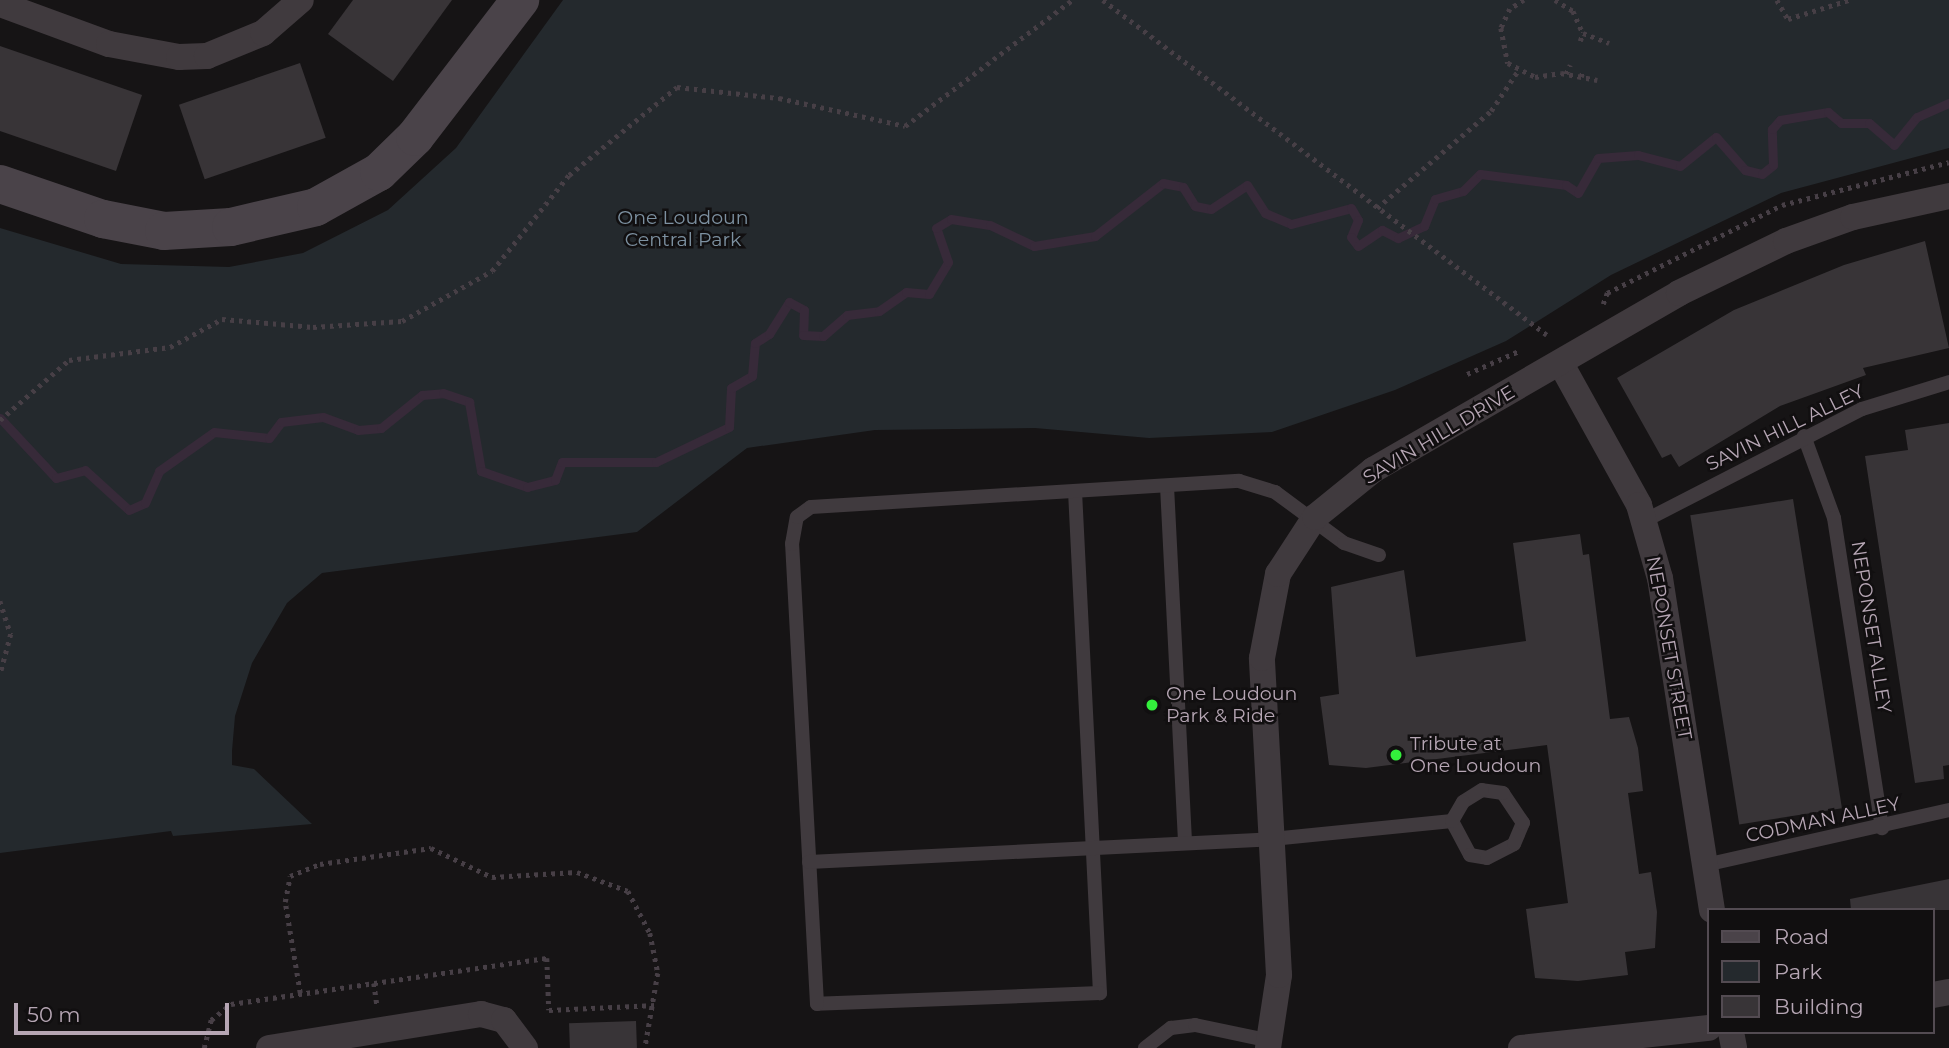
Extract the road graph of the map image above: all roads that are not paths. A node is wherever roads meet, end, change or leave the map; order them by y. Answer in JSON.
{"nodes":[{"id":1,"x":301,"y":0,"type":"edge"},
{"id":2,"x":520,"y":0,"type":"edge"},
{"id":3,"x":0,"y":4,"type":"edge"},
{"id":4,"x":0,"y":184,"type":"edge"},
{"id":5,"x":1949,"y":196,"type":"edge"},
{"id":6,"x":1561,"y":364,"type":"junction"},
{"id":7,"x":1949,"y":382,"type":"edge"},
{"id":8,"x":1804,"y":436,"type":"junction"},
{"id":9,"x":1167,"y":486,"type":"junction"},
{"id":10,"x":1075,"y":491,"type":"junction"},
{"id":11,"x":1315,"y":517,"type":"junction"},
{"id":12,"x":1644,"y":521,"type":"junction"},
{"id":13,"x":1378,"y":555,"type":"dead end"},
{"id":14,"x":1949,"y":810,"type":"edge"},
{"id":15,"x":1452,"y":821,"type":"junction"},
{"id":16,"x":1882,"y":828,"type":"junction"},
{"id":17,"x":1272,"y":839,"type":"junction"},
{"id":18,"x":1185,"y":843,"type":"junction"},
{"id":19,"x":1093,"y":848,"type":"junction"},
{"id":20,"x":809,"y":862,"type":"junction"},
{"id":21,"x":1705,"y":865,"type":"junction"},
{"id":22,"x":1712,"y":908,"type":"edge"},
{"id":23,"x":1708,"y":1028,"type":"edge"},
{"id":24,"x":1275,"y":1046,"type":"edge"},
{"id":25,"x":269,"y":1048,"type":"edge"},
{"id":26,"x":525,"y":1048,"type":"edge"},
{"id":27,"x":1145,"y":1048,"type":"edge"},
{"id":28,"x":1521,"y":1048,"type":"edge"}],
"edges":[{"from":1,"to":3,"type":"street"},
{"from":2,"to":4,"type":"street"},
{"from":5,"to":6,"type":"street","name":"SAVIN HILL DRIVE"},
{"from":6,"to":11,"type":"street","name":"SAVIN HILL DRIVE"},
{"from":6,"to":12,"type":"street","name":"NEPONSET STREET"},
{"from":7,"to":8,"type":"lane","name":"SAVIN HILL ALLEY"},
{"from":8,"to":12,"type":"lane","name":"SAVIN HILL ALLEY"},
{"from":8,"to":16,"type":"lane","name":"NEPONSET ALLEY"},
{"from":9,"to":10,"type":"lane"},
{"from":9,"to":11,"type":"lane"},
{"from":9,"to":18,"type":"lane"},
{"from":10,"to":19,"type":"lane"},
{"from":10,"to":20,"type":"lane"},
{"from":11,"to":13,"type":"lane"},
{"from":11,"to":17,"type":"street","name":"SAVIN HILL DRIVE"},
{"from":12,"to":21,"type":"street","name":"NEPONSET STREET"},
{"from":14,"to":16,"type":"lane","name":"CODMAN ALLEY"},
{"from":15,"to":15,"type":"lane"},
{"from":15,"to":17,"type":"lane"},
{"from":16,"to":21,"type":"lane","name":"CODMAN ALLEY"},
{"from":17,"to":18,"type":"lane"},
{"from":17,"to":24,"type":"street","name":"SAVIN HILL DRIVE"},
{"from":18,"to":19,"type":"lane"},
{"from":19,"to":20,"type":"lane"},
{"from":19,"to":20,"type":"lane"},
{"from":21,"to":22,"type":"street","name":"NEPONSET STREET"},
{"from":23,"to":28,"type":"street"},
{"from":24,"to":27,"type":"lane"},
{"from":25,"to":26,"type":"street"}]}
